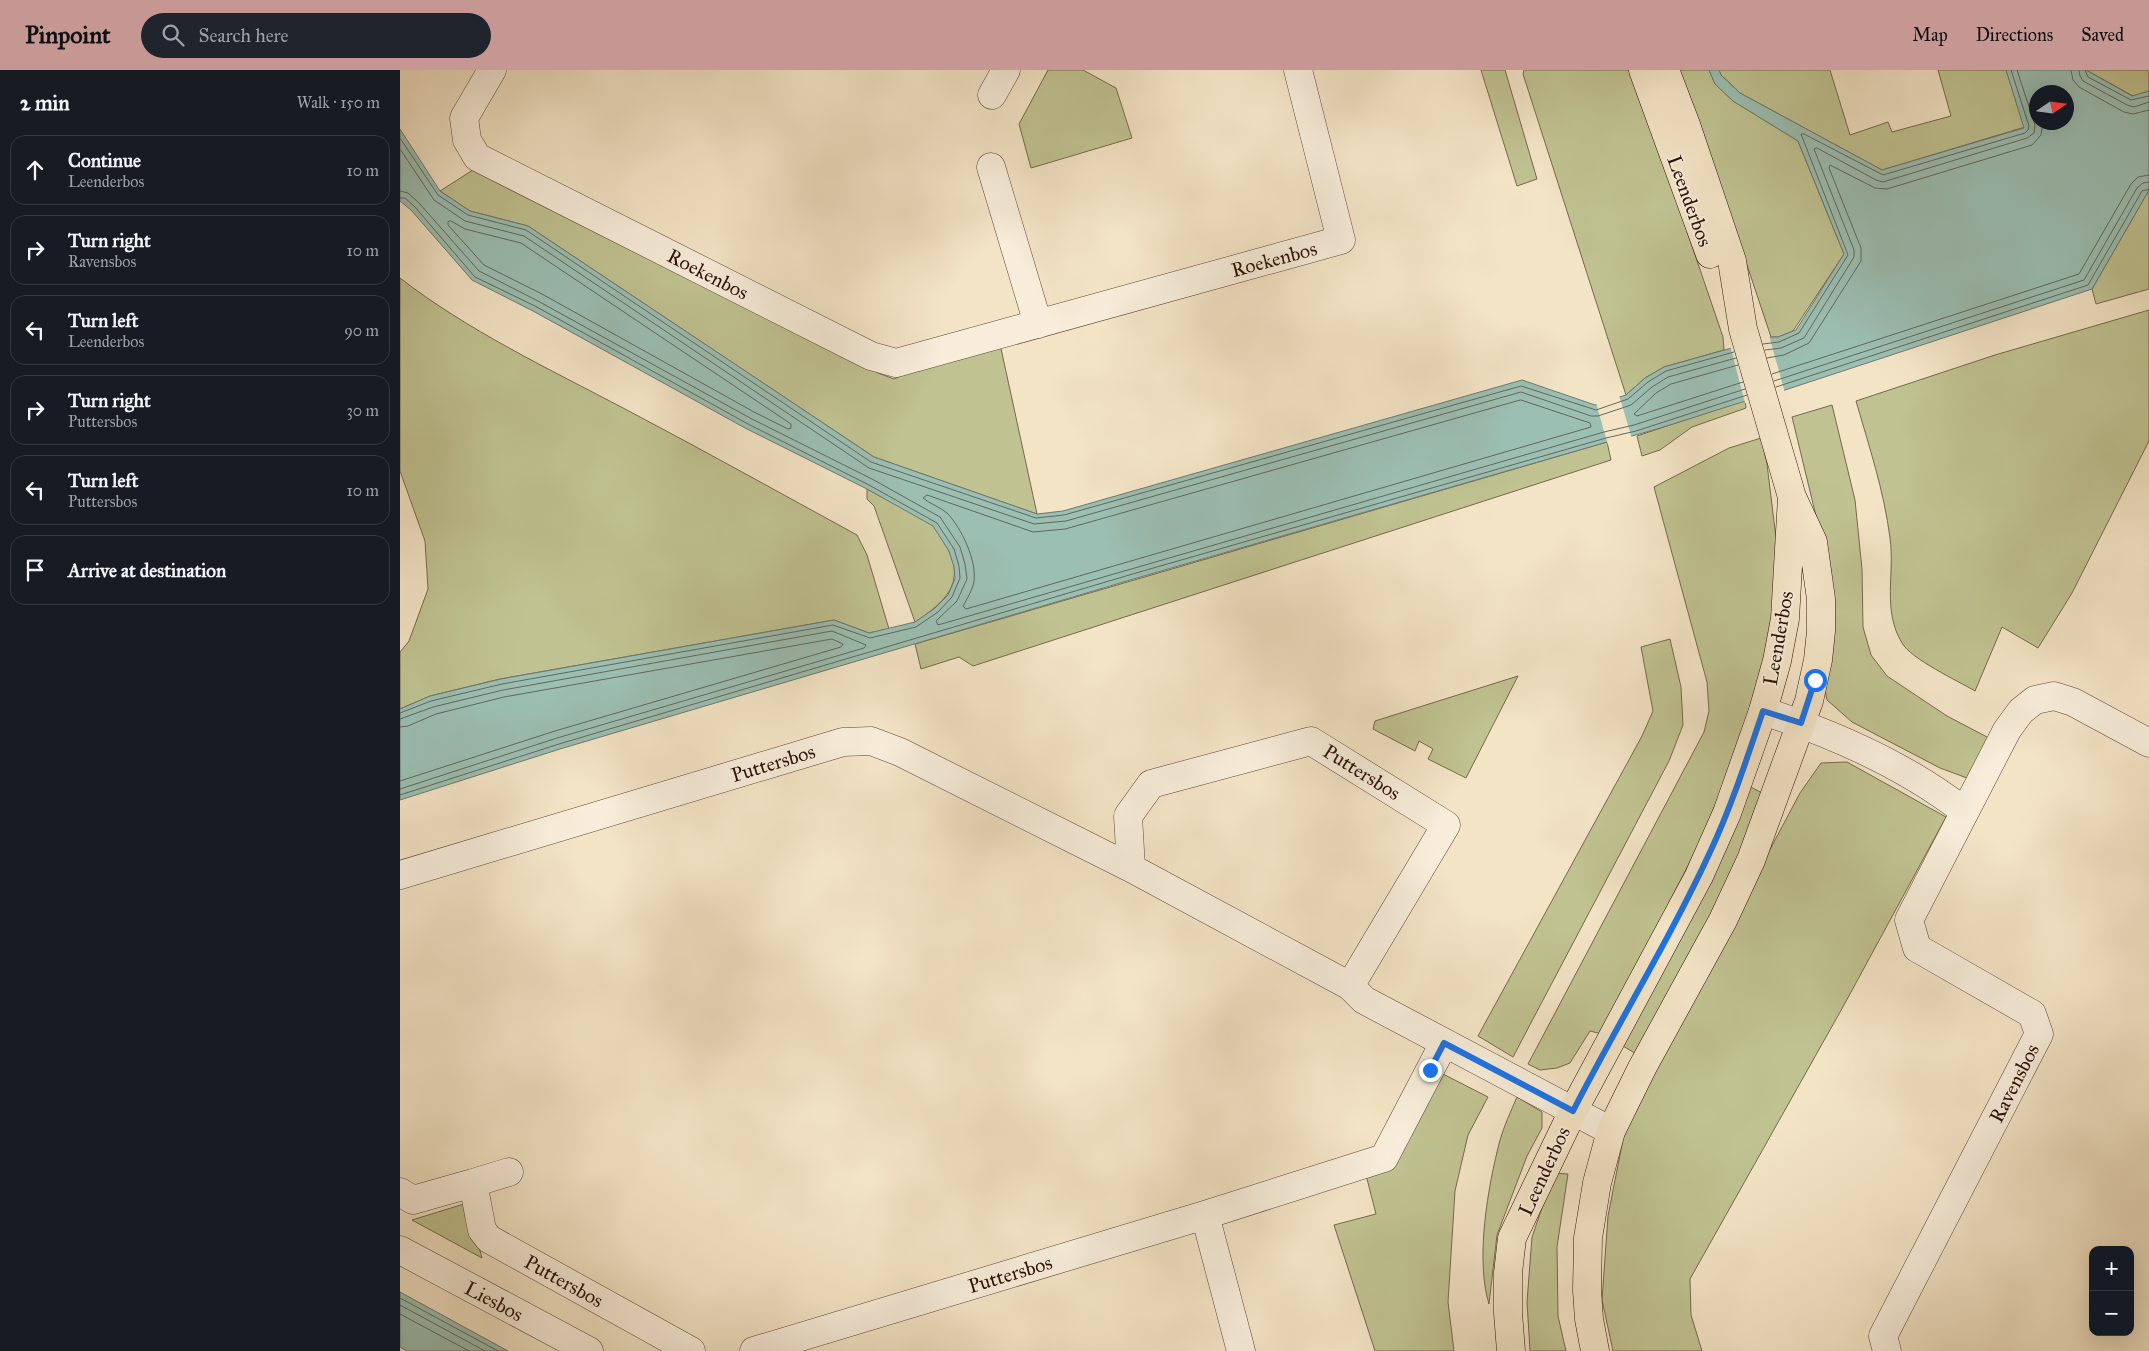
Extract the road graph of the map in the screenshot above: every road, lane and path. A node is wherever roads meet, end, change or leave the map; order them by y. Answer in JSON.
{"nodes":[{"id":1,"x":492,"y":70,"type":"edge"},
{"id":2,"x":1006,"y":70,"type":"edge"},
{"id":3,"x":1298,"y":70,"type":"edge"},
{"id":4,"x":1643,"y":70,"type":"edge"},
{"id":5,"x":1665,"y":70,"type":"edge"},
{"id":6,"x":992,"y":96,"type":"dead end"},
{"id":7,"x":991,"y":167,"type":"dead end"},
{"id":8,"x":1038,"y":324,"type":"junction"},
{"id":9,"x":1744,"y":329,"type":"junction"},
{"id":10,"x":1792,"y":497,"type":"junction"},
{"id":11,"x":1763,"y":711,"type":"junction"},
{"id":12,"x":1801,"y":723,"type":"junction"},
{"id":13,"x":2149,"y":743,"type":"edge"},
{"id":14,"x":1964,"y":811,"type":"junction"},
{"id":15,"x":1131,"y":868,"type":"junction"},
{"id":16,"x":400,"y":875,"type":"edge"},
{"id":17,"x":1350,"y":986,"type":"junction"},
{"id":18,"x":1444,"y":1043,"type":"junction"},
{"id":19,"x":1573,"y":1111,"type":"junction"},
{"id":20,"x":1611,"y":1131,"type":"junction"},
{"id":21,"x":510,"y":1172,"type":"dead end"},
{"id":22,"x":473,"y":1183,"type":"junction"},
{"id":23,"x":400,"y":1192,"type":"edge"},
{"id":24,"x":1204,"y":1215,"type":"junction"},
{"id":25,"x":400,"y":1250,"type":"edge"},
{"id":26,"x":818,"y":1342,"type":"edge"},
{"id":27,"x":589,"y":1351,"type":"edge"},
{"id":28,"x":691,"y":1351,"type":"edge"},
{"id":29,"x":754,"y":1351,"type":"edge"},
{"id":30,"x":1240,"y":1351,"type":"edge"},
{"id":31,"x":1511,"y":1351,"type":"edge"},
{"id":32,"x":1595,"y":1351,"type":"edge"},
{"id":33,"x":1887,"y":1351,"type":"edge"}],
"edges":[{"from":1,"to":8,"type":"street","name":"Roekenbos"},
{"from":2,"to":6,"type":"street"},
{"from":3,"to":8,"type":"street","name":"Roekenbos"},
{"from":4,"to":9,"type":"main road","name":"Leenderbos"},
{"from":5,"to":9,"type":"main road","name":"Leenderbos"},
{"from":7,"to":8,"type":"street"},
{"from":9,"to":10,"type":"main road","name":"Leenderbos"},
{"from":10,"to":11,"type":"main road","name":"Leenderbos"},
{"from":10,"to":12,"type":"main road","name":"Leenderbos"},
{"from":11,"to":12,"type":"street"},
{"from":11,"to":19,"type":"main road","name":"Leenderbos"},
{"from":12,"to":14,"type":"street"},
{"from":12,"to":20,"type":"main road","name":"Leenderbos"},
{"from":13,"to":14,"type":"street","name":"Ravensbos"},
{"from":14,"to":33,"type":"street","name":"Ravensbos"},
{"from":15,"to":16,"type":"street","name":"Puttersbos"},
{"from":15,"to":17,"type":"street","name":"Puttersbos"},
{"from":15,"to":17,"type":"street","name":"Puttersbos"},
{"from":17,"to":18,"type":"street","name":"Puttersbos"},
{"from":18,"to":19,"type":"street","name":"Puttersbos"},
{"from":18,"to":24,"type":"street","name":"Puttersbos"},
{"from":19,"to":20,"type":"street","name":"Puttersbos"},
{"from":19,"to":31,"type":"main road","name":"Leenderbos"},
{"from":20,"to":32,"type":"main road","name":"Leenderbos"},
{"from":21,"to":22,"type":"street"},
{"from":22,"to":23,"type":"street"},
{"from":22,"to":28,"type":"street","name":"Puttersbos"},
{"from":24,"to":26,"type":"street","name":"Puttersbos"},
{"from":24,"to":30,"type":"street"},
{"from":25,"to":27,"type":"street","name":"Liesbos"},
{"from":26,"to":29,"type":"street","name":"Puttersbos"}]}
